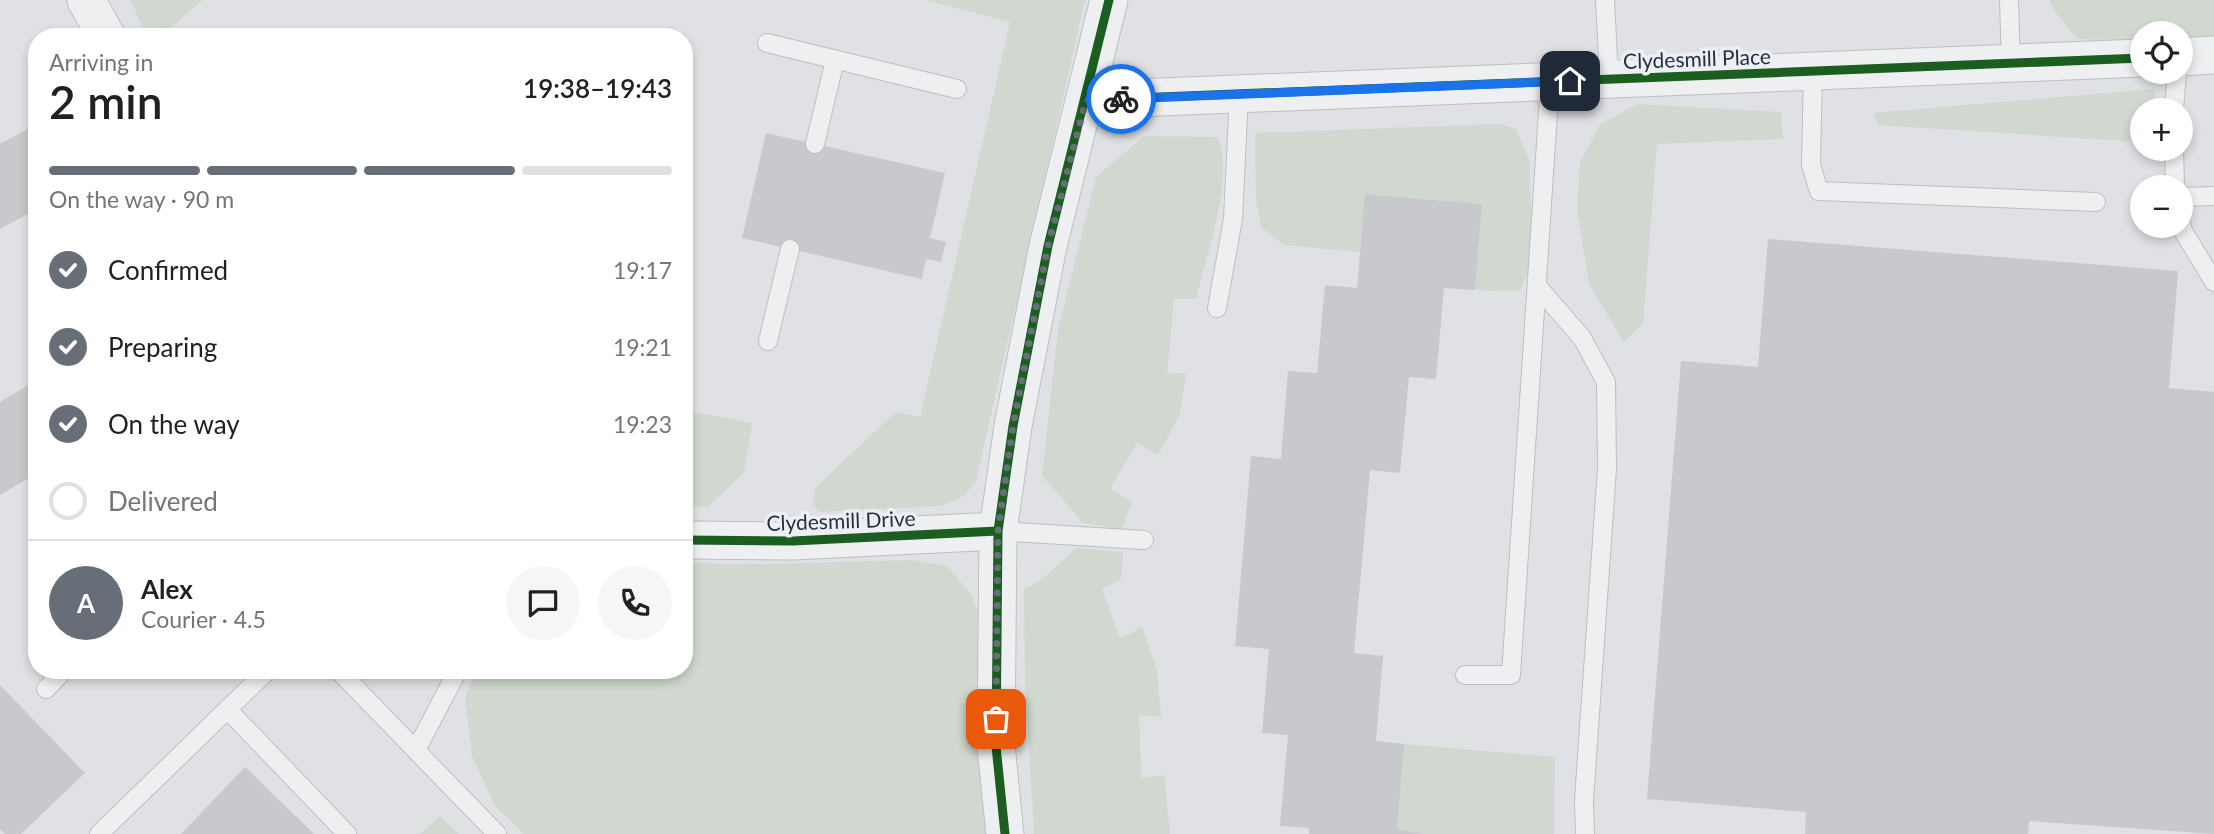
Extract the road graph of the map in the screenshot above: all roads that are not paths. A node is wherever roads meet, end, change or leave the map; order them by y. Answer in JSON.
{"nodes":[{"id":1,"x":86,"y":0,"type":"edge"},
{"id":2,"x":1109,"y":0,"type":"edge"},
{"id":3,"x":1605,"y":0,"type":"edge"},
{"id":4,"x":2008,"y":0,"type":"edge"},
{"id":5,"x":102,"y":28,"type":"edge"},
{"id":6,"x":767,"y":43,"type":"dead end"},
{"id":7,"x":2214,"y":55,"type":"edge"},
{"id":8,"x":2193,"y":56,"type":"edge"},
{"id":9,"x":2130,"y":59,"type":"edge"},
{"id":10,"x":835,"y":60,"type":"junction"},
{"id":11,"x":2011,"y":64,"type":"junction"},
{"id":12,"x":1813,"y":71,"type":"junction"},
{"id":13,"x":1609,"y":79,"type":"junction"},
{"id":14,"x":1550,"y":82,"type":"junction"},
{"id":15,"x":957,"y":89,"type":"dead end"},
{"id":16,"x":1239,"y":94,"type":"junction"},
{"id":17,"x":1086,"y":100,"type":"junction"},
{"id":18,"x":815,"y":144,"type":"dead end"},
{"id":19,"x":2214,"y":196,"type":"edge"},
{"id":20,"x":2193,"y":197,"type":"edge"},
{"id":21,"x":2096,"y":202,"type":"dead end"},
{"id":22,"x":2187,"y":238,"type":"edge"},
{"id":23,"x":790,"y":249,"type":"dead end"},
{"id":24,"x":2214,"y":282,"type":"edge"},
{"id":25,"x":1537,"y":286,"type":"junction"},
{"id":26,"x":1217,"y":308,"type":"dead end"},
{"id":27,"x":768,"y":341,"type":"dead end"},
{"id":28,"x":998,"y":531,"type":"junction"},
{"id":29,"x":693,"y":540,"type":"edge"},
{"id":30,"x":1144,"y":540,"type":"dead end"},
{"id":31,"x":1465,"y":675,"type":"dead end"},
{"id":32,"x":55,"y":679,"type":"edge"},
{"id":33,"x":259,"y":679,"type":"edge"},
{"id":34,"x":347,"y":679,"type":"edge"},
{"id":35,"x":453,"y":679,"type":"edge"},
{"id":36,"x":46,"y":689,"type":"dead end"},
{"id":37,"x":228,"y":710,"type":"junction"},
{"id":38,"x":416,"y":750,"type":"junction"},
{"id":39,"x":99,"y":834,"type":"edge"},
{"id":40,"x":347,"y":834,"type":"edge"},
{"id":41,"x":498,"y":834,"type":"edge"},
{"id":42,"x":1005,"y":834,"type":"edge"},
{"id":43,"x":1585,"y":834,"type":"edge"}],
"edges":[{"from":1,"to":5,"type":"street"},
{"from":2,"to":17,"type":"street"},
{"from":3,"to":13,"type":"lane"},
{"from":4,"to":11,"type":"lane"},
{"from":6,"to":10,"type":"lane"},
{"from":7,"to":8,"type":"street"},
{"from":9,"to":11,"type":"street","name":"Clydesmill Place"},
{"from":10,"to":15,"type":"lane"},
{"from":10,"to":18,"type":"lane"},
{"from":11,"to":12,"type":"street","name":"Clydesmill Place"},
{"from":12,"to":13,"type":"street","name":"Clydesmill Place"},
{"from":12,"to":21,"type":"lane"},
{"from":13,"to":14,"type":"street","name":"Clydesmill Place"},
{"from":14,"to":16,"type":"street","name":"Clydesmill Place"},
{"from":14,"to":25,"type":"lane"},
{"from":16,"to":17,"type":"street","name":"Clydesmill Place"},
{"from":16,"to":26,"type":"lane"},
{"from":17,"to":28,"type":"street"},
{"from":19,"to":20,"type":"lane"},
{"from":22,"to":24,"type":"lane"},
{"from":23,"to":27,"type":"lane"},
{"from":25,"to":31,"type":"lane"},
{"from":25,"to":43,"type":"lane"},
{"from":28,"to":29,"type":"street","name":"Clydesmill Drive"},
{"from":28,"to":30,"type":"lane"},
{"from":28,"to":42,"type":"street"},
{"from":32,"to":36,"type":"lane"},
{"from":33,"to":37,"type":"lane"},
{"from":34,"to":38,"type":"lane"},
{"from":35,"to":38,"type":"lane"},
{"from":37,"to":39,"type":"lane"},
{"from":37,"to":40,"type":"lane"},
{"from":38,"to":41,"type":"lane"}]}
